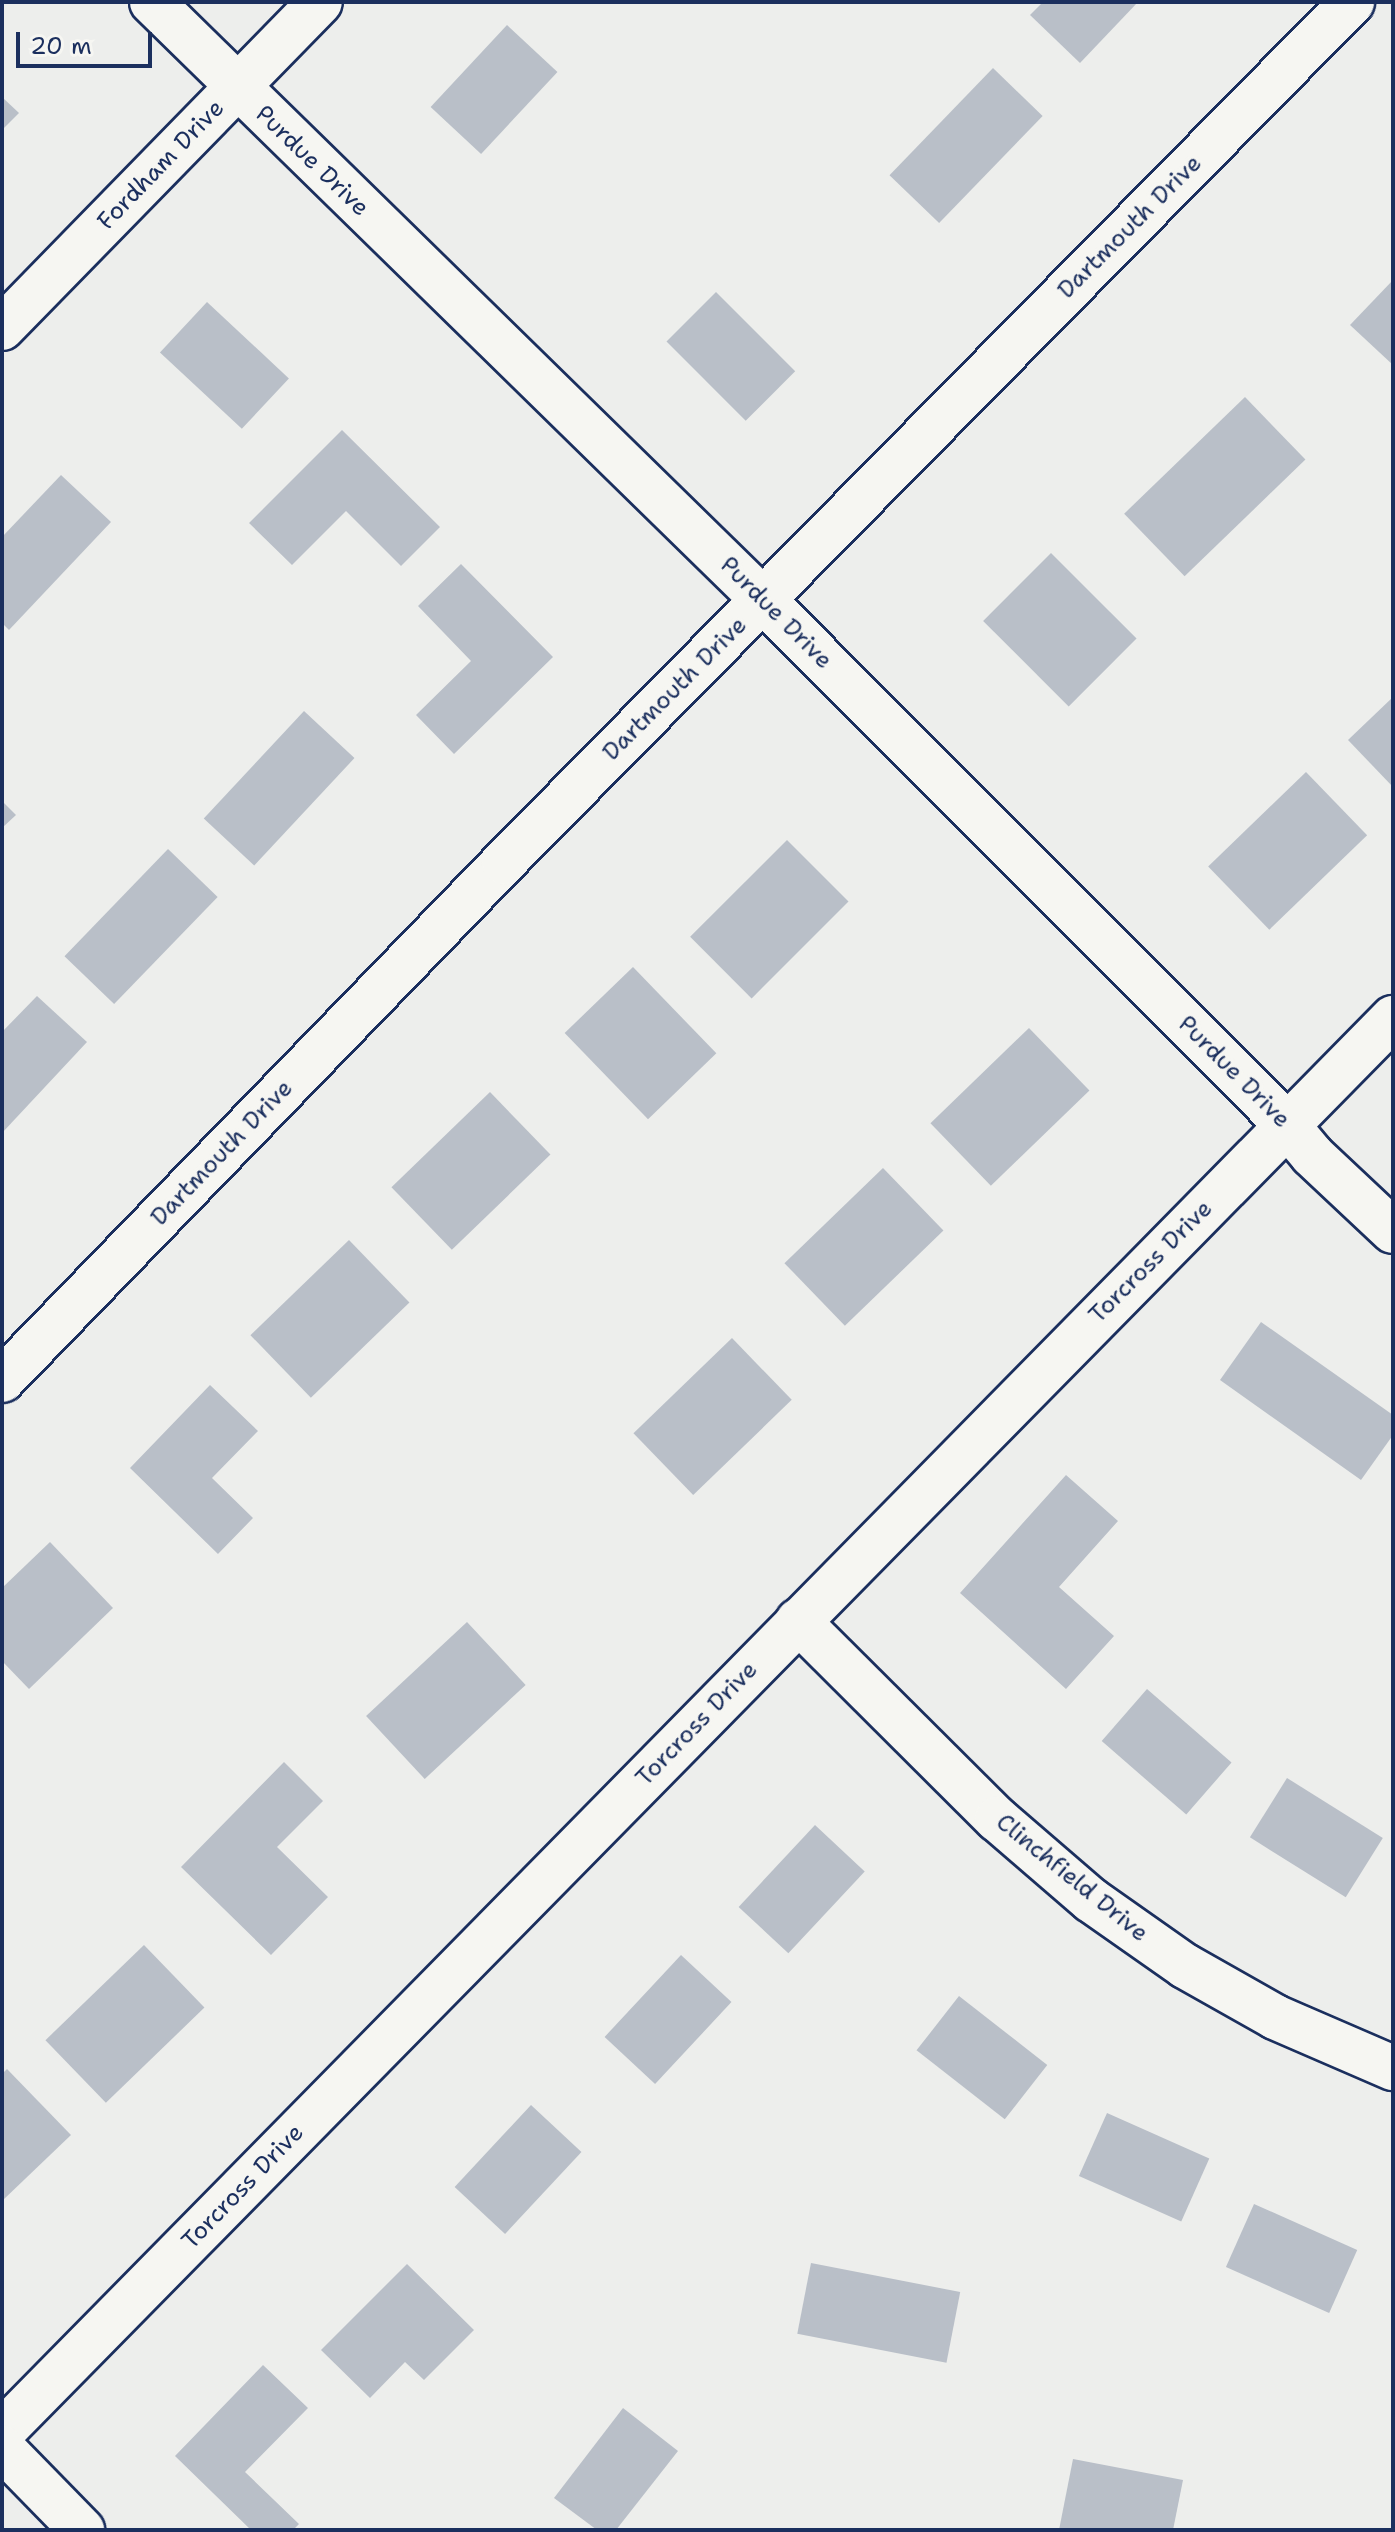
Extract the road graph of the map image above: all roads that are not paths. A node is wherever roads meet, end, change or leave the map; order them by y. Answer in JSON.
{"nodes":[{"id":1,"x":152,"y":2,"type":"edge"},
{"id":2,"x":320,"y":2,"type":"edge"},
{"id":3,"x":1352,"y":2,"type":"edge"},
{"id":4,"x":237,"y":87,"type":"junction"},
{"id":5,"x":2,"y":328,"type":"edge"},
{"id":6,"x":763,"y":600,"type":"junction"},
{"id":7,"x":1393,"y":1018,"type":"edge"},
{"id":8,"x":1287,"y":1125,"type":"junction"},
{"id":9,"x":1393,"y":1231,"type":"edge"},
{"id":10,"x":2,"y":1380,"type":"edge"},
{"id":11,"x":798,"y":1621,"type":"junction"},
{"id":12,"x":1393,"y":2068,"type":"edge"},
{"id":13,"x":2,"y":2432,"type":"edge"},
{"id":14,"x":2,"y":2448,"type":"edge"},
{"id":15,"x":82,"y":2530,"type":"edge"}],
"edges":[{"from":1,"to":4,"type":"street","name":"Purdue Drive"},
{"from":2,"to":4,"type":"street","name":"Fordham Drive"},
{"from":3,"to":6,"type":"street","name":"Dartmouth Drive"},
{"from":4,"to":5,"type":"street","name":"Fordham Drive"},
{"from":4,"to":6,"type":"street","name":"Purdue Drive"},
{"from":6,"to":8,"type":"street","name":"Purdue Drive"},
{"from":6,"to":10,"type":"street","name":"Dartmouth Drive"},
{"from":7,"to":8,"type":"street","name":"Torcross Drive"},
{"from":8,"to":9,"type":"street","name":"Purdue Drive"},
{"from":8,"to":11,"type":"street","name":"Torcross Drive"},
{"from":11,"to":12,"type":"street","name":"Clinchfield Drive"},
{"from":11,"to":13,"type":"street","name":"Torcross Drive"},
{"from":14,"to":15,"type":"street"}]}
